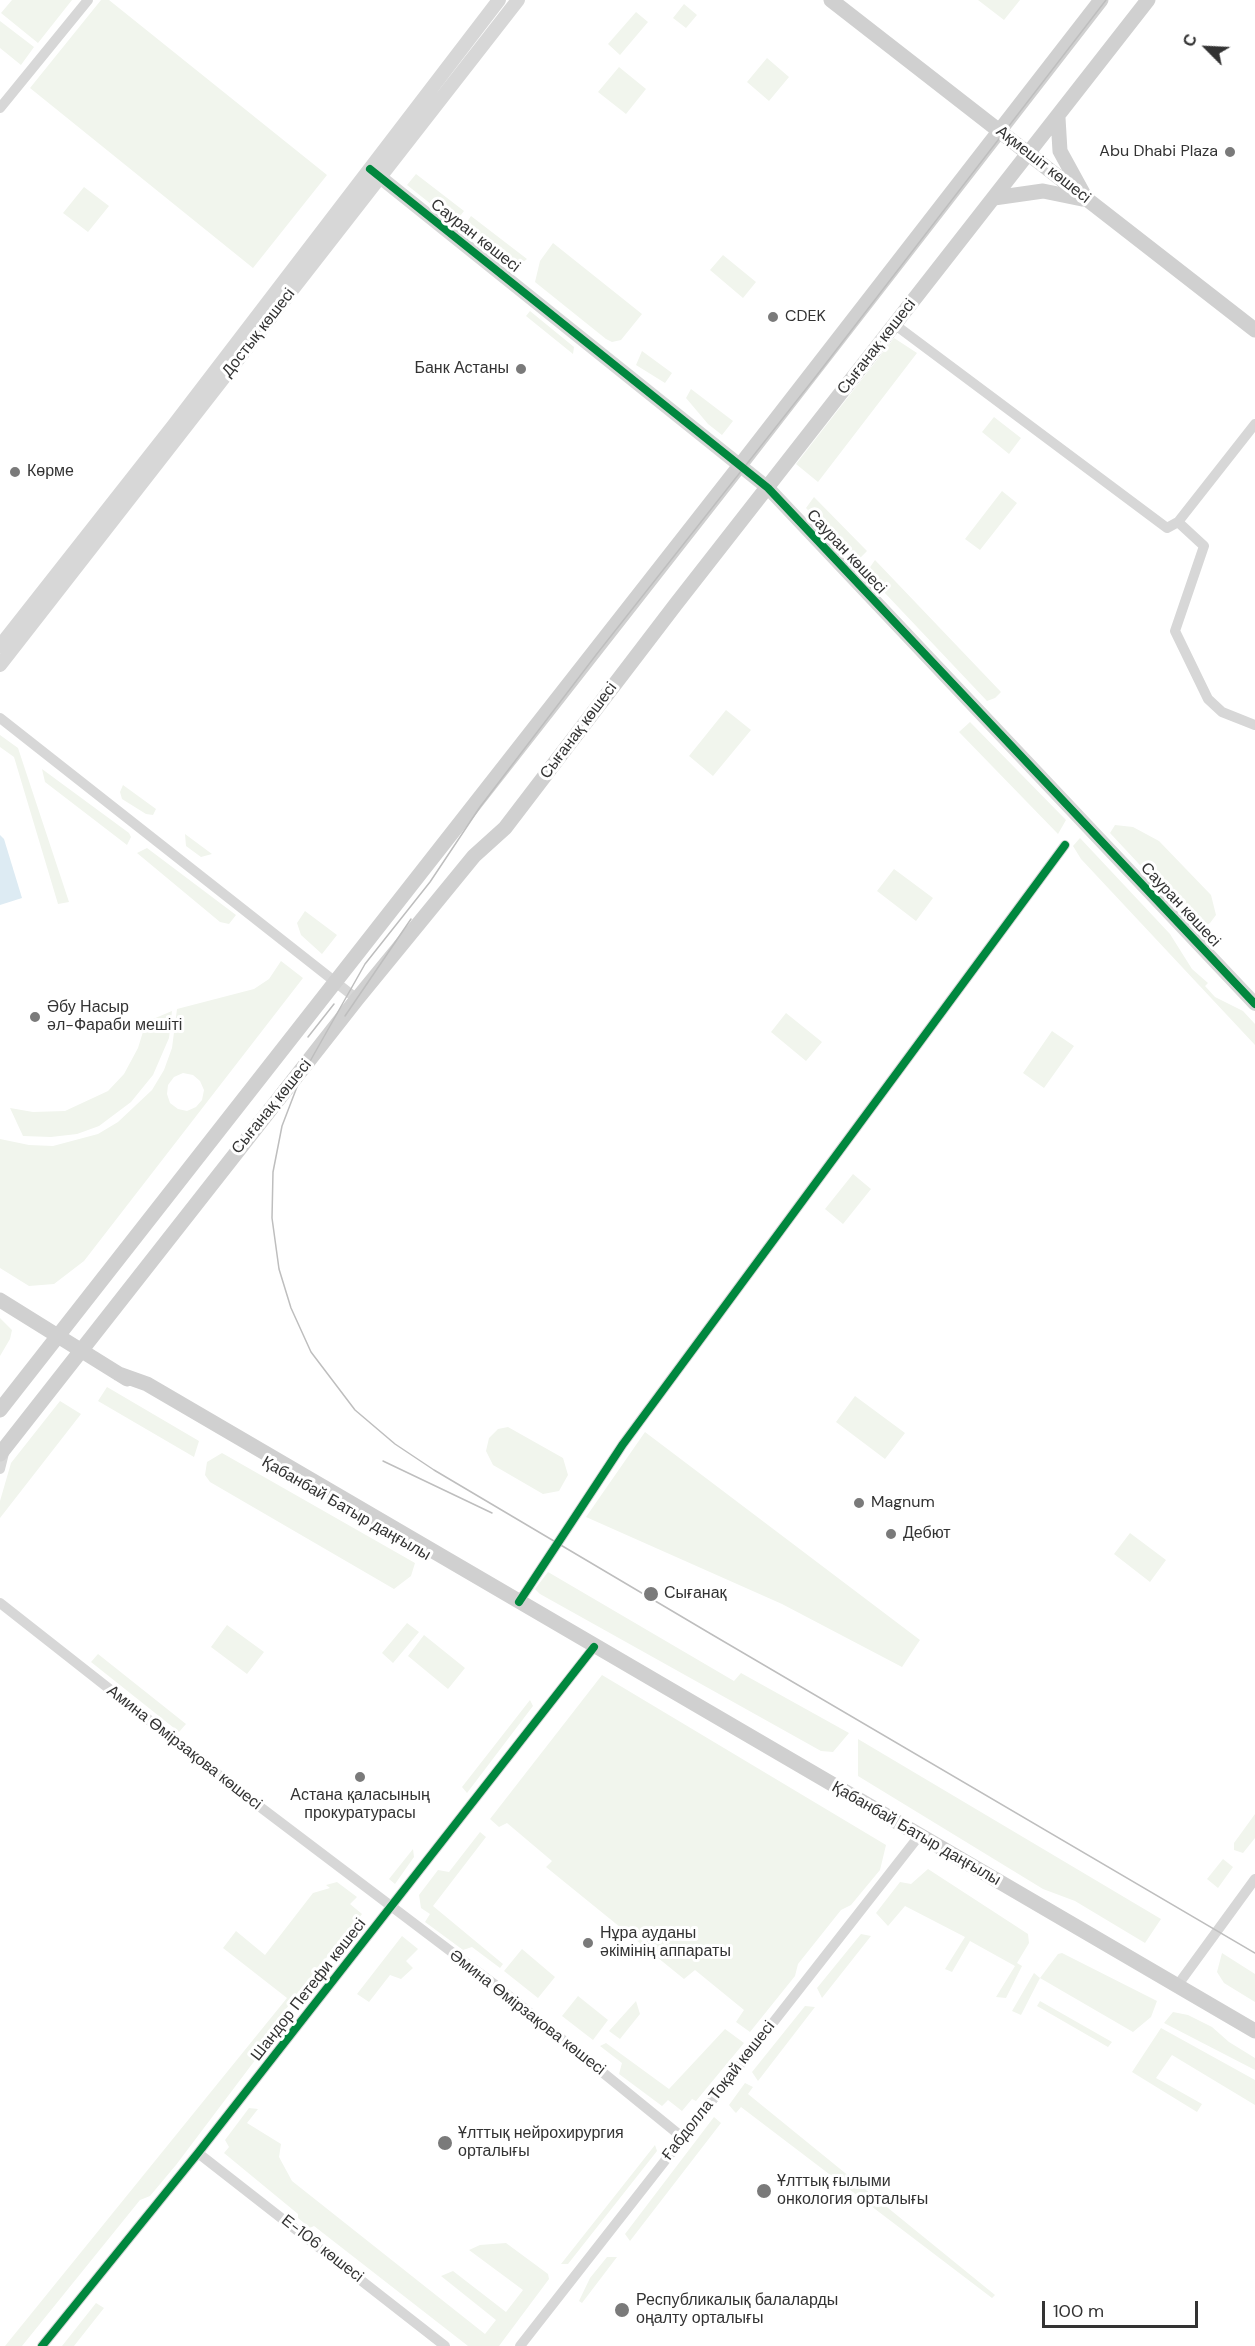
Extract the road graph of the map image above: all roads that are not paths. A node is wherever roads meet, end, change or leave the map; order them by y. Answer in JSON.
{"nodes":[{"id":1,"x":88,"y":0,"type":"edge"},
{"id":2,"x":499,"y":0,"type":"edge"},
{"id":3,"x":518,"y":0,"type":"edge"},
{"id":4,"x":831,"y":0,"type":"edge"},
{"id":5,"x":1101,"y":0,"type":"edge"},
{"id":6,"x":1148,"y":0,"type":"edge"},
{"id":7,"x":0,"y":108,"type":"edge"},
{"id":8,"x":1058,"y":118,"type":"junction"},
{"id":9,"x":999,"y":131,"type":"junction"},
{"id":10,"x":1028,"y":154,"type":"junction"},
{"id":11,"x":375,"y":173,"type":"junction"},
{"id":12,"x":994,"y":198,"type":"junction"},
{"id":13,"x":1088,"y":200,"type":"junction"},
{"id":14,"x":894,"y":324,"type":"junction"},
{"id":15,"x":1255,"y":330,"type":"edge"},
{"id":16,"x":1255,"y":424,"type":"edge"},
{"id":17,"x":741,"y":464,"type":"junction"},
{"id":18,"x":768,"y":488,"type":"junction"},
{"id":19,"x":1178,"y":522,"type":"junction"},
{"id":20,"x":0,"y":646,"type":"edge"},
{"id":21,"x":0,"y":665,"type":"edge"},
{"id":22,"x":0,"y":718,"type":"edge"},
{"id":23,"x":1255,"y":725,"type":"edge"},
{"id":24,"x":1065,"y":845,"type":"dead end"},
{"id":25,"x":335,"y":981,"type":"junction"},
{"id":26,"x":357,"y":999,"type":"junction"},
{"id":27,"x":1255,"y":1004,"type":"edge"},
{"id":28,"x":0,"y":1300,"type":"edge"},
{"id":29,"x":57,"y":1336,"type":"junction"},
{"id":30,"x":80,"y":1350,"type":"junction"},
{"id":31,"x":118,"y":1374,"type":"junction"},
{"id":32,"x":0,"y":1410,"type":"edge"},
{"id":33,"x":3,"y":1450,"type":"edge"},
{"id":34,"x":0,"y":1469,"type":"edge"},
{"id":35,"x":519,"y":1602,"type":"junction"},
{"id":36,"x":0,"y":1603,"type":"edge"},
{"id":37,"x":576,"y":1637,"type":"junction"},
{"id":38,"x":594,"y":1647,"type":"junction"},
{"id":39,"x":919,"y":1836,"type":"junction"},
{"id":40,"x":1255,"y":1879,"type":"edge"},
{"id":41,"x":370,"y":1892,"type":"joint"},
{"id":42,"x":391,"y":1908,"type":"junction"},
{"id":43,"x":1177,"y":1986,"type":"junction"},
{"id":44,"x":1255,"y":2031,"type":"edge"},
{"id":45,"x":682,"y":2137,"type":"junction"},
{"id":46,"x":198,"y":2153,"type":"junction"},
{"id":47,"x":42,"y":2346,"type":"edge"},
{"id":48,"x":445,"y":2346,"type":"edge"},
{"id":49,"x":520,"y":2346,"type":"edge"}],
"edges":[{"from":1,"to":7,"type":"street"},
{"from":2,"to":11,"type":"street","name":"Достық көшесі"},
{"from":3,"to":11,"type":"street","name":"Достық көшесі"},
{"from":4,"to":9,"type":"main road","name":"Ақмешіт көшесі"},
{"from":5,"to":9,"type":"main road","name":"Сығанақ көшесі"},
{"from":6,"to":8,"type":"main road","name":"Сығанақ көшесі"},
{"from":8,"to":10,"type":"main road","name":"Сығанақ көшесі"},
{"from":8,"to":13,"type":"main road"},
{"from":9,"to":10,"type":"main road","name":"Ақмешіт көшесі"},
{"from":9,"to":17,"type":"main road","name":"Сығанақ көшесі"},
{"from":10,"to":12,"type":"main road","name":"Сығанақ көшесі"},
{"from":10,"to":13,"type":"main road","name":"Ақмешіт көшесі"},
{"from":11,"to":17,"type":"street","name":"Сауран көшесі"},
{"from":11,"to":20,"type":"street","name":"Достық көшесі"},
{"from":11,"to":21,"type":"street","name":"Достық көшесі"},
{"from":12,"to":13,"type":"main road"},
{"from":12,"to":14,"type":"main road","name":"Сығанақ көшесі"},
{"from":13,"to":15,"type":"main road","name":"Ақмешіт көшесі"},
{"from":14,"to":18,"type":"main road","name":"Сығанақ көшесі"},
{"from":14,"to":19,"type":"street"},
{"from":16,"to":19,"type":"street"},
{"from":17,"to":18,"type":"street","name":"Сауран көшесі"},
{"from":17,"to":25,"type":"main road","name":"Сығанақ көшесі"},
{"from":18,"to":26,"type":"main road","name":"Сығанақ көшесі"},
{"from":18,"to":27,"type":"street","name":"Сауран көшесі"},
{"from":19,"to":23,"type":"street"},
{"from":22,"to":25,"type":"street"},
{"from":24,"to":35,"type":"street"},
{"from":25,"to":26,"type":"street"},
{"from":25,"to":29,"type":"main road","name":"Сығанақ көшесі"},
{"from":26,"to":30,"type":"main road","name":"Сығанақ көшесі"},
{"from":28,"to":29,"type":"main road","name":"Қабанбай Батыр даңғылы"},
{"from":29,"to":30,"type":"main road","name":"Қабанбай Батыр даңғылы"},
{"from":29,"to":32,"type":"main road","name":"Сығанақ көшесі"},
{"from":30,"to":31,"type":"main road","name":"Қабанбай Батыр даңғылы"},
{"from":30,"to":33,"type":"main road","name":"Сығанақ көшесі"},
{"from":31,"to":35,"type":"main road","name":"Қабанбай Батыр даңғылы"},
{"from":31,"to":37,"type":"main road","name":"Қабанбай Батыр даңғылы"},
{"from":33,"to":34,"type":"street"},
{"from":35,"to":37,"type":"main road","name":"Қабанбай Батыр даңғылы"},
{"from":36,"to":41,"type":"street","name":"Амина Өмірзақова көшесі"},
{"from":37,"to":38,"type":"main road","name":"Қабанбай Батыр даңғылы"},
{"from":38,"to":39,"type":"main road","name":"Қабанбай Батыр даңғылы"},
{"from":38,"to":42,"type":"street","name":"Шандор Петефи көшесі"},
{"from":39,"to":43,"type":"main road","name":"Қабанбай Батыр даңғылы"},
{"from":39,"to":45,"type":"street","name":"Ғабдолла Тоқай көшесі"},
{"from":40,"to":43,"type":"street"},
{"from":41,"to":42,"type":"street","name":"Әмина Өмірзақова көшесі"},
{"from":42,"to":45,"type":"street","name":"Әмина Өмірзақова көшесі"},
{"from":42,"to":46,"type":"street","name":"Шандор Петефи көшесі"},
{"from":43,"to":44,"type":"main road","name":"Қабанбай Батыр даңғылы"},
{"from":45,"to":49,"type":"street","name":"Ғабдолла Тоқай көшесі"},
{"from":46,"to":47,"type":"street","name":"Шандор Петефи көшесі"},
{"from":46,"to":48,"type":"street","name":"Е-106 көшесі"}]}
